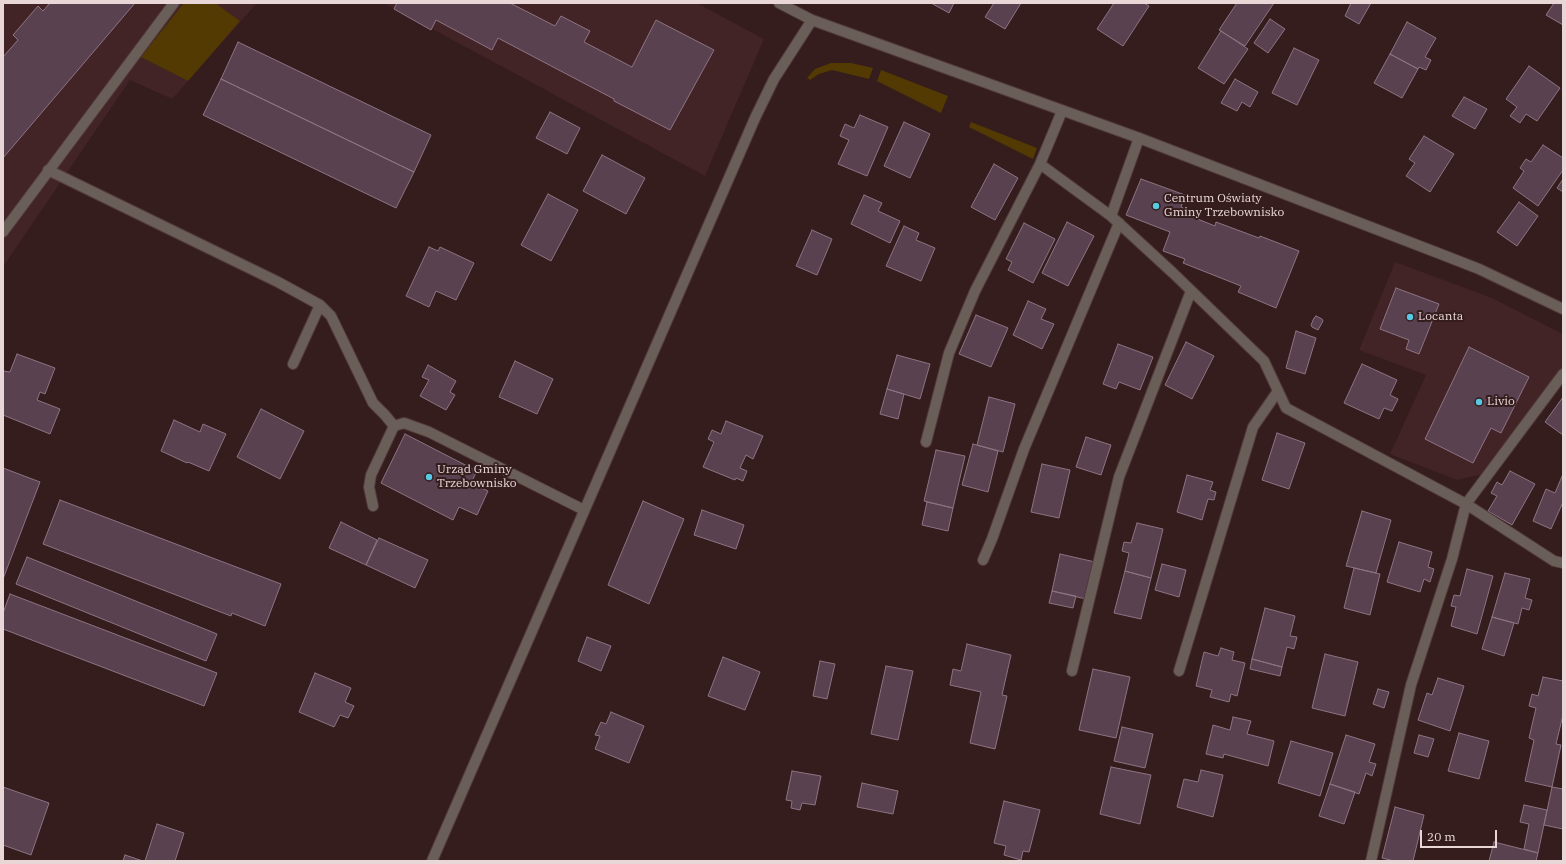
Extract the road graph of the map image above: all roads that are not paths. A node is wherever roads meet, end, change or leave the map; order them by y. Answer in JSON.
{"nodes":[{"id":1,"x":174,"y":3,"type":"edge"},
{"id":2,"x":779,"y":3,"type":"edge"},
{"id":3,"x":812,"y":20,"type":"junction"},
{"id":4,"x":1062,"y":111,"type":"junction"},
{"id":5,"x":1139,"y":138,"type":"junction"},
{"id":6,"x":1040,"y":164,"type":"junction"},
{"id":7,"x":48,"y":170,"type":"junction"},
{"id":8,"x":1111,"y":216,"type":"junction"},
{"id":9,"x":1119,"y":223,"type":"junction"},
{"id":10,"x":3,"y":232,"type":"edge"},
{"id":11,"x":1191,"y":291,"type":"junction"},
{"id":12,"x":320,"y":305,"type":"junction"},
{"id":13,"x":1563,"y":309,"type":"edge"},
{"id":14,"x":293,"y":364,"type":"dead end"},
{"id":15,"x":1563,"y":374,"type":"edge"},
{"id":16,"x":1278,"y":391,"type":"junction"},
{"id":17,"x":394,"y":426,"type":"junction"},
{"id":18,"x":926,"y":442,"type":"dead end"},
{"id":19,"x":1466,"y":504,"type":"junction"},
{"id":20,"x":373,"y":506,"type":"dead end"},
{"id":21,"x":584,"y":510,"type":"junction"},
{"id":22,"x":983,"y":560,"type":"dead end"},
{"id":23,"x":1563,"y":563,"type":"edge"},
{"id":24,"x":1072,"y":671,"type":"dead end"},
{"id":25,"x":1179,"y":671,"type":"dead end"},
{"id":26,"x":432,"y":861,"type":"edge"},
{"id":27,"x":1372,"y":861,"type":"edge"}],
"edges":[{"from":1,"to":7,"type":"street"},
{"from":2,"to":3,"type":"street"},
{"from":3,"to":4,"type":"street"},
{"from":3,"to":21,"type":"street"},
{"from":4,"to":5,"type":"street"},
{"from":4,"to":6,"type":"street"},
{"from":5,"to":8,"type":"street"},
{"from":5,"to":13,"type":"street"},
{"from":6,"to":8,"type":"street"},
{"from":6,"to":18,"type":"street"},
{"from":7,"to":10,"type":"street"},
{"from":7,"to":12,"type":"street"},
{"from":8,"to":9,"type":"street"},
{"from":9,"to":11,"type":"street"},
{"from":9,"to":22,"type":"street"},
{"from":11,"to":16,"type":"street"},
{"from":11,"to":24,"type":"street"},
{"from":12,"to":14,"type":"street"},
{"from":12,"to":17,"type":"street"},
{"from":15,"to":19,"type":"street"},
{"from":16,"to":19,"type":"street"},
{"from":16,"to":25,"type":"street"},
{"from":17,"to":20,"type":"street"},
{"from":17,"to":21,"type":"street"},
{"from":19,"to":23,"type":"street"},
{"from":19,"to":27,"type":"street"},
{"from":21,"to":26,"type":"street"}]}
